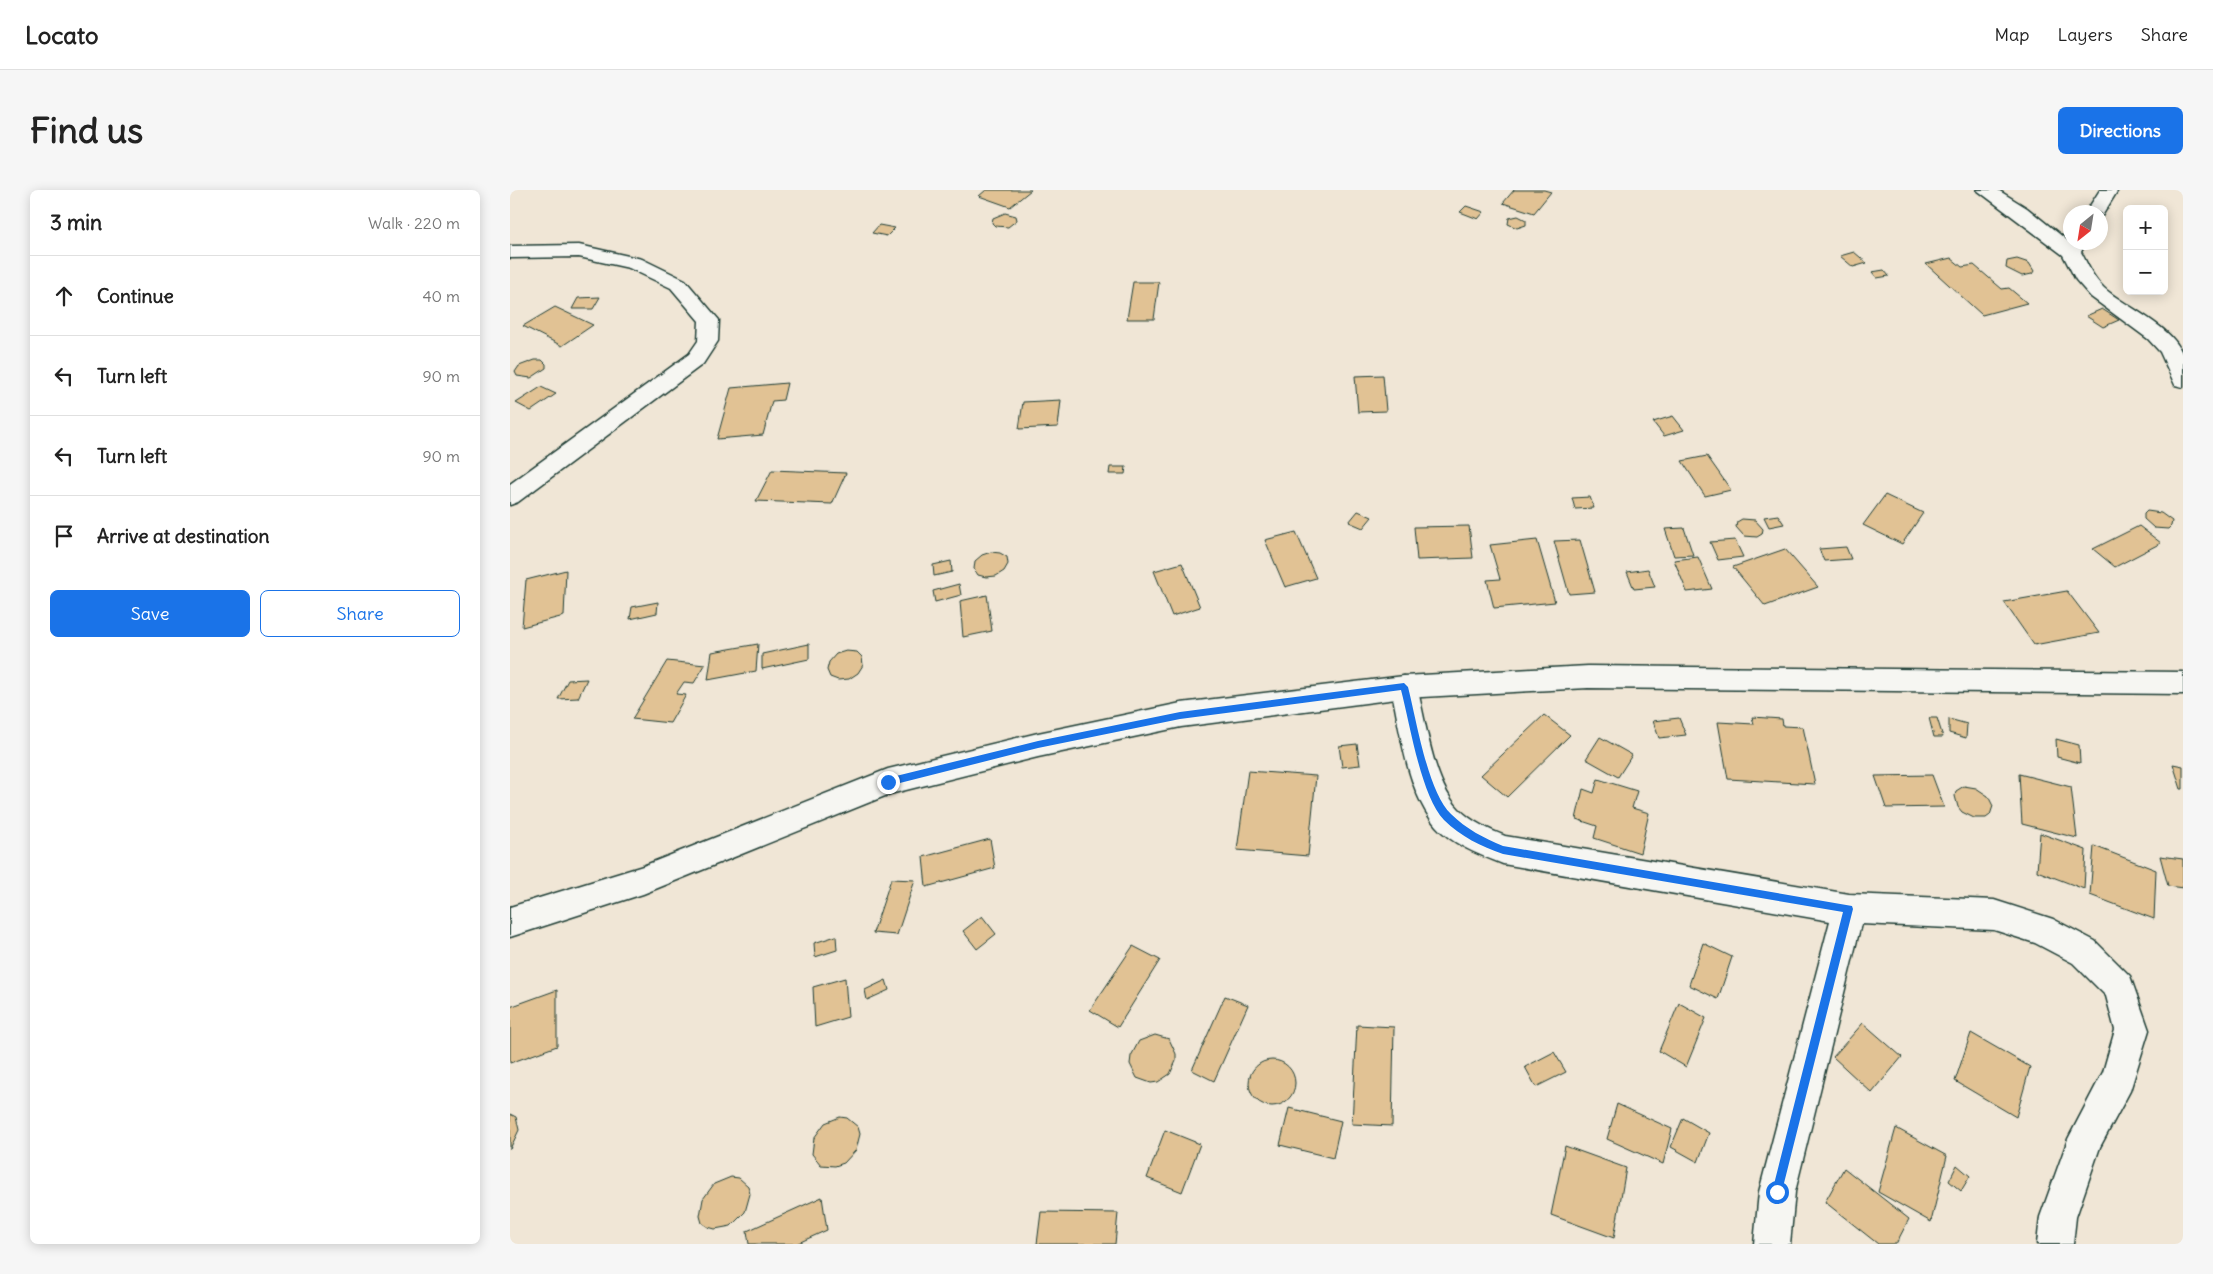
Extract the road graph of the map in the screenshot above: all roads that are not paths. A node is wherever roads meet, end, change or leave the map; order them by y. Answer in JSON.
{"nodes":[{"id":1,"x":1986,"y":190,"type":"edge"},
{"id":2,"x":2108,"y":190,"type":"edge"},
{"id":3,"x":2099,"y":205,"type":"edge"},
{"id":4,"x":2063,"y":240,"type":"edge"},
{"id":5,"x":2075,"y":250,"type":"edge"},
{"id":6,"x":510,"y":252,"type":"edge"},
{"id":7,"x":2183,"y":380,"type":"edge"},
{"id":8,"x":510,"y":496,"type":"edge"},
{"id":9,"x":2183,"y":683,"type":"edge"},
{"id":10,"x":1404,"y":687,"type":"junction"},
{"id":11,"x":1849,"y":909,"type":"junction"},
{"id":12,"x":510,"y":922,"type":"edge"},
{"id":13,"x":1772,"y":1244,"type":"edge"},
{"id":14,"x":2055,"y":1244,"type":"edge"}],
"edges":[{"from":1,"to":4,"type":"street"},
{"from":2,"to":3,"type":"street"},
{"from":5,"to":7,"type":"street"},
{"from":6,"to":8,"type":"street"},
{"from":9,"to":10,"type":"street"},
{"from":10,"to":11,"type":"street"},
{"from":10,"to":12,"type":"street"},
{"from":11,"to":13,"type":"street"},
{"from":11,"to":14,"type":"street"}]}
